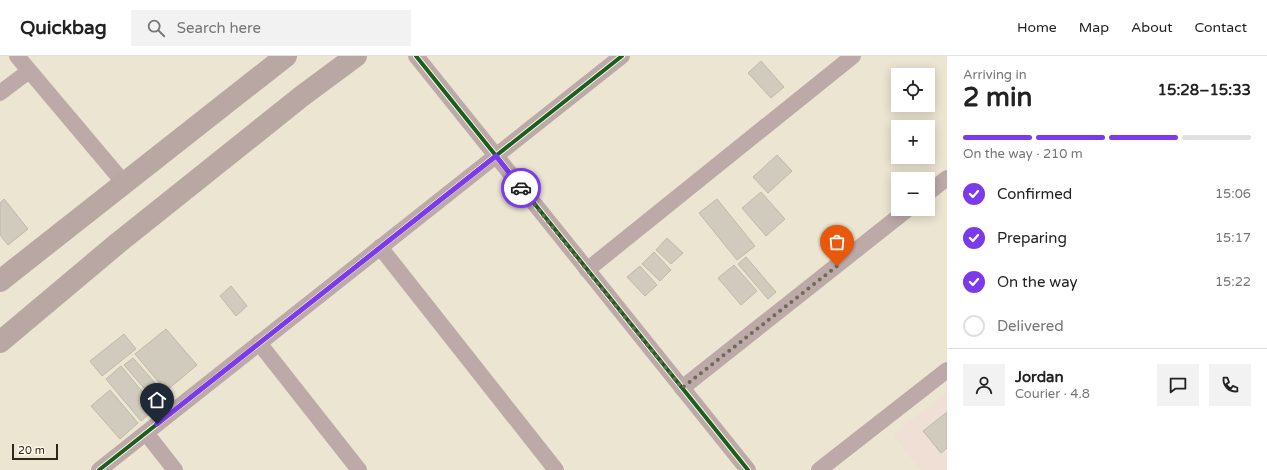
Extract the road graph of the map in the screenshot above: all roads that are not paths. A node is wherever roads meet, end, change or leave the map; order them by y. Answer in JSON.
{"nodes":[{"id":1,"x":17,"y":56,"type":"edge"},
{"id":2,"x":286,"y":56,"type":"edge"},
{"id":3,"x":356,"y":56,"type":"edge"},
{"id":4,"x":416,"y":56,"type":"edge"},
{"id":5,"x":622,"y":56,"type":"edge"},
{"id":6,"x":853,"y":56,"type":"edge"},
{"id":7,"x":29,"y":71,"type":"junction"},
{"id":8,"x":0,"y":94,"type":"edge"},
{"id":9,"x":496,"y":156,"type":"junction"},
{"id":10,"x":947,"y":178,"type":"edge"},
{"id":11,"x":124,"y":183,"type":"junction"},
{"id":12,"x":935,"y":187,"type":"edge"},
{"id":13,"x":899,"y":216,"type":"edge"},
{"id":14,"x":380,"y":248,"type":"junction"},
{"id":15,"x":587,"y":270,"type":"junction"},
{"id":16,"x":0,"y":281,"type":"edge"},
{"id":17,"x":0,"y":342,"type":"edge"},
{"id":18,"x":259,"y":343,"type":"junction"},
{"id":19,"x":947,"y":370,"type":"edge"},
{"id":20,"x":682,"y":388,"type":"junction"},
{"id":21,"x":146,"y":433,"type":"junction"},
{"id":22,"x":99,"y":470,"type":"edge"},
{"id":23,"x":175,"y":470,"type":"edge"},
{"id":24,"x":360,"y":470,"type":"edge"},
{"id":25,"x":556,"y":470,"type":"edge"},
{"id":26,"x":748,"y":470,"type":"edge"},
{"id":27,"x":819,"y":470,"type":"edge"}],
"edges":[{"from":1,"to":7,"type":"street"},
{"from":2,"to":11,"type":"street"},
{"from":3,"to":17,"type":"street"},
{"from":4,"to":9,"type":"street"},
{"from":5,"to":9,"type":"street"},
{"from":6,"to":15,"type":"street"},
{"from":7,"to":8,"type":"street"},
{"from":7,"to":11,"type":"street"},
{"from":9,"to":14,"type":"street"},
{"from":9,"to":15,"type":"street"},
{"from":10,"to":12,"type":"street"},
{"from":11,"to":16,"type":"street"},
{"from":13,"to":20,"type":"street"},
{"from":14,"to":18,"type":"street"},
{"from":14,"to":25,"type":"street"},
{"from":15,"to":20,"type":"street"},
{"from":18,"to":21,"type":"street"},
{"from":18,"to":24,"type":"street"},
{"from":19,"to":27,"type":"street"},
{"from":20,"to":26,"type":"street"},
{"from":21,"to":22,"type":"street"},
{"from":21,"to":23,"type":"street"}]}
